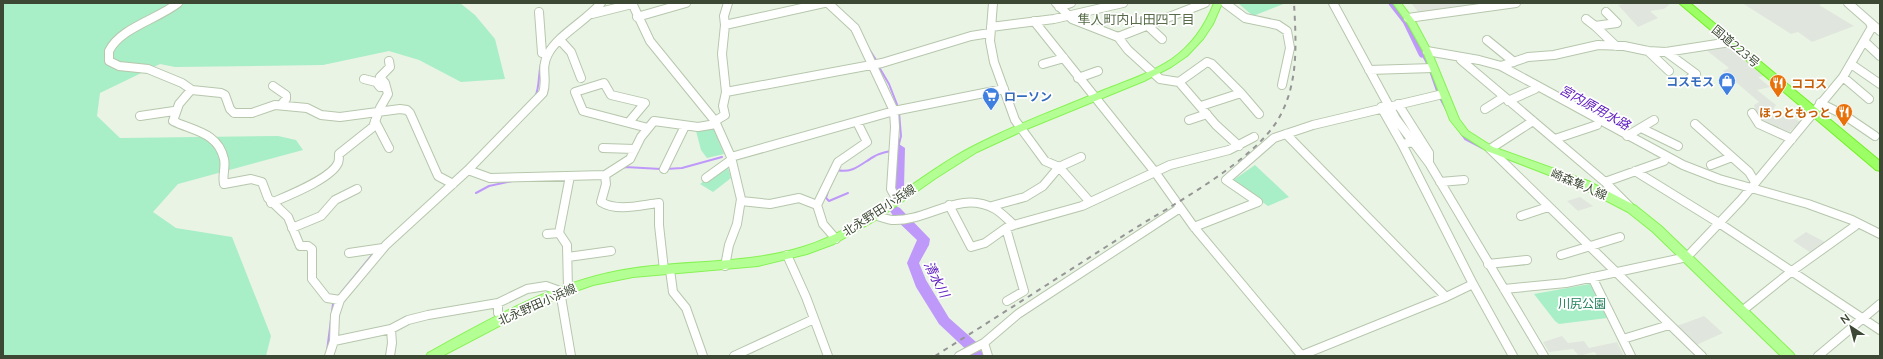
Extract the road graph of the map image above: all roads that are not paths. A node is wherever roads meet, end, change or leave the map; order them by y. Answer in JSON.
{"nodes":[{"id":1,"x":178,"y":3,"type":"edge"},
{"id":2,"x":601,"y":3,"type":"edge"},
{"id":3,"x":686,"y":3,"type":"edge"},
{"id":4,"x":728,"y":3,"type":"edge"},
{"id":5,"x":824,"y":3,"type":"edge"},
{"id":6,"x":828,"y":3,"type":"edge"},
{"id":7,"x":993,"y":3,"type":"edge"},
{"id":8,"x":1071,"y":3,"type":"edge"},
{"id":9,"x":1123,"y":3,"type":"edge"},
{"id":10,"x":1205,"y":3,"type":"edge"},
{"id":11,"x":1218,"y":3,"type":"edge"},
{"id":12,"x":1225,"y":3,"type":"edge"},
{"id":13,"x":1333,"y":3,"type":"edge"},
{"id":14,"x":1397,"y":3,"type":"edge"},
{"id":15,"x":1516,"y":3,"type":"edge"},
{"id":16,"x":1684,"y":3,"type":"edge"},
{"id":17,"x":1848,"y":3,"type":"edge"},
{"id":18,"x":632,"y":4,"type":"edge"},
{"id":19,"x":677,"y":4,"type":"edge"},
{"id":20,"x":1057,"y":5,"type":"edge"},
{"id":21,"x":539,"y":12,"type":"dead end"},
{"id":22,"x":1606,"y":12,"type":"dead end"},
{"id":23,"x":592,"y":14,"type":"junction"},
{"id":24,"x":1068,"y":15,"type":"junction"},
{"id":25,"x":637,"y":17,"type":"junction"},
{"id":26,"x":1408,"y":18,"type":"junction"},
{"id":27,"x":1586,"y":19,"type":"dead end"},
{"id":28,"x":1034,"y":21,"type":"junction"},
{"id":29,"x":1880,"y":21,"type":"edge"},
{"id":30,"x":1135,"y":22,"type":"dead end"},
{"id":31,"x":1870,"y":23,"type":"junction"},
{"id":32,"x":725,"y":25,"type":"junction"},
{"id":33,"x":1595,"y":26,"type":"junction"},
{"id":34,"x":1144,"y":27,"type":"junction"},
{"id":35,"x":990,"y":30,"type":"junction"},
{"id":36,"x":1880,"y":31,"type":"edge"},
{"id":37,"x":1118,"y":37,"type":"junction"},
{"id":38,"x":1162,"y":39,"type":"dead end"},
{"id":39,"x":560,"y":40,"type":"junction"},
{"id":40,"x":1487,"y":40,"type":"dead end"},
{"id":41,"x":1730,"y":42,"type":"junction"},
{"id":42,"x":1864,"y":42,"type":"junction"},
{"id":43,"x":1616,"y":46,"type":"junction"},
{"id":44,"x":1648,"y":51,"type":"junction"},
{"id":45,"x":1666,"y":52,"type":"junction"},
{"id":46,"x":548,"y":54,"type":"junction"},
{"id":47,"x":1428,"y":54,"type":"junction"},
{"id":48,"x":1880,"y":56,"type":"edge"},
{"id":49,"x":1064,"y":58,"type":"junction"},
{"id":50,"x":1461,"y":60,"type":"junction"},
{"id":51,"x":388,"y":61,"type":"dead end"},
{"id":52,"x":1514,"y":62,"type":"junction"},
{"id":53,"x":872,"y":64,"type":"junction"},
{"id":54,"x":1043,"y":64,"type":"dead end"},
{"id":55,"x":1851,"y":64,"type":"junction"},
{"id":56,"x":1501,"y":66,"type":"junction"},
{"id":57,"x":1433,"y":68,"type":"junction"},
{"id":58,"x":1369,"y":70,"type":"junction"},
{"id":59,"x":1098,"y":71,"type":"dead end"},
{"id":60,"x":1669,"y":71,"type":"dead end"},
{"id":61,"x":1153,"y":73,"type":"junction"},
{"id":62,"x":1843,"y":77,"type":"junction"},
{"id":63,"x":581,"y":78,"type":"dead end"},
{"id":64,"x":1078,"y":78,"type":"junction"},
{"id":65,"x":364,"y":79,"type":"dead end"},
{"id":66,"x":1689,"y":79,"type":"dead end"},
{"id":67,"x":1179,"y":82,"type":"junction"},
{"id":68,"x":1880,"y":84,"type":"edge"},
{"id":69,"x":1282,"y":85,"type":"dead end"},
{"id":70,"x":273,"y":86,"type":"dead end"},
{"id":71,"x":386,"y":88,"type":"junction"},
{"id":72,"x":1004,"y":89,"type":"junction"},
{"id":73,"x":1535,"y":89,"type":"junction"},
{"id":74,"x":191,"y":90,"type":"junction"},
{"id":75,"x":726,"y":92,"type":"junction"},
{"id":76,"x":1241,"y":93,"type":"junction"},
{"id":77,"x":1443,"y":94,"type":"junction"},
{"id":78,"x":1096,"y":97,"type":"junction"},
{"id":79,"x":1506,"y":99,"type":"junction"},
{"id":80,"x":1870,"y":99,"type":"dead end"},
{"id":81,"x":1398,"y":104,"type":"junction"},
{"id":82,"x":281,"y":105,"type":"junction"},
{"id":83,"x":1201,"y":106,"type":"junction"},
{"id":84,"x":1385,"y":107,"type":"junction"},
{"id":85,"x":1817,"y":107,"type":"junction"},
{"id":86,"x":1485,"y":109,"type":"dead end"},
{"id":87,"x":897,"y":110,"type":"junction"},
{"id":88,"x":174,"y":111,"type":"junction"},
{"id":89,"x":378,"y":112,"type":"junction"},
{"id":90,"x":1752,"y":113,"type":"dead end"},
{"id":91,"x":1207,"y":114,"type":"junction"},
{"id":92,"x":1259,"y":114,"type":"dead end"},
{"id":93,"x":140,"y":116,"type":"dead end"},
{"id":94,"x":1189,"y":120,"type":"dead end"},
{"id":95,"x":1654,"y":120,"type":"dead end"},
{"id":96,"x":376,"y":121,"type":"junction"},
{"id":97,"x":1533,"y":121,"type":"junction"},
{"id":98,"x":629,"y":122,"type":"junction"},
{"id":99,"x":857,"y":122,"type":"junction"},
{"id":100,"x":715,"y":123,"type":"junction"},
{"id":101,"x":1695,"y":124,"type":"dead end"},
{"id":102,"x":1597,"y":125,"type":"junction"},
{"id":103,"x":684,"y":126,"type":"junction"},
{"id":104,"x":648,"y":128,"type":"junction"},
{"id":105,"x":1641,"y":128,"type":"junction"},
{"id":106,"x":1021,"y":129,"type":"junction"},
{"id":107,"x":1286,"y":134,"type":"junction"},
{"id":108,"x":1627,"y":136,"type":"junction"},
{"id":109,"x":1875,"y":136,"type":"dead end"},
{"id":110,"x":1254,"y":137,"type":"dead end"},
{"id":111,"x":1555,"y":139,"type":"junction"},
{"id":112,"x":1792,"y":139,"type":"junction"},
{"id":113,"x":1413,"y":142,"type":"junction"},
{"id":114,"x":1402,"y":144,"type":"junction"},
{"id":115,"x":1239,"y":146,"type":"junction"},
{"id":116,"x":1678,"y":146,"type":"dead end"},
{"id":117,"x":390,"y":148,"type":"dead end"},
{"id":118,"x":603,"y":148,"type":"dead end"},
{"id":119,"x":635,"y":149,"type":"junction"},
{"id":120,"x":1490,"y":149,"type":"junction"},
{"id":121,"x":1081,"y":157,"type":"dead end"},
{"id":122,"x":1732,"y":157,"type":"junction"},
{"id":123,"x":731,"y":159,"type":"junction"},
{"id":124,"x":1664,"y":161,"type":"junction"},
{"id":125,"x":1429,"y":163,"type":"junction"},
{"id":126,"x":1710,"y":165,"type":"dead end"},
{"id":127,"x":1059,"y":167,"type":"junction"},
{"id":128,"x":1880,"y":167,"type":"edge"},
{"id":129,"x":664,"y":169,"type":"dead end"},
{"id":130,"x":468,"y":170,"type":"junction"},
{"id":131,"x":1155,"y":172,"type":"junction"},
{"id":132,"x":1635,"y":172,"type":"junction"},
{"id":133,"x":570,"y":176,"type":"junction"},
{"id":134,"x":606,"y":177,"type":"junction"},
{"id":135,"x":706,"y":178,"type":"dead end"},
{"id":136,"x":1464,"y":180,"type":"dead end"},
{"id":137,"x":1440,"y":182,"type":"junction"},
{"id":138,"x":1606,"y":182,"type":"junction"},
{"id":139,"x":453,"y":184,"type":"junction"},
{"id":140,"x":1751,"y":187,"type":"junction"},
{"id":141,"x":357,"y":189,"type":"dead end"},
{"id":142,"x":897,"y":200,"type":"junction"},
{"id":143,"x":741,"y":201,"type":"junction"},
{"id":144,"x":1090,"y":202,"type":"junction"},
{"id":145,"x":271,"y":203,"type":"junction"},
{"id":146,"x":817,"y":205,"type":"junction"},
{"id":147,"x":949,"y":205,"type":"junction"},
{"id":148,"x":992,"y":206,"type":"junction"},
{"id":149,"x":1548,"y":207,"type":"junction"},
{"id":150,"x":1180,"y":208,"type":"junction"},
{"id":151,"x":1632,"y":209,"type":"junction"},
{"id":152,"x":874,"y":216,"type":"junction"},
{"id":153,"x":1521,"y":216,"type":"dead end"},
{"id":154,"x":1719,"y":224,"type":"junction"},
{"id":155,"x":1010,"y":226,"type":"junction"},
{"id":156,"x":1855,"y":226,"type":"junction"},
{"id":157,"x":1194,"y":227,"type":"junction"},
{"id":158,"x":292,"y":228,"type":"junction"},
{"id":159,"x":547,"y":234,"type":"dead end"},
{"id":160,"x":559,"y":234,"type":"junction"},
{"id":161,"x":1880,"y":234,"type":"edge"},
{"id":162,"x":1620,"y":237,"type":"dead end"},
{"id":163,"x":1880,"y":238,"type":"edge"},
{"id":164,"x":836,"y":239,"type":"junction"},
{"id":165,"x":1589,"y":247,"type":"junction"},
{"id":166,"x":383,"y":248,"type":"junction"},
{"id":167,"x":611,"y":251,"type":"dead end"},
{"id":168,"x":348,"y":253,"type":"dead end"},
{"id":169,"x":787,"y":255,"type":"junction"},
{"id":170,"x":1561,"y":255,"type":"dead end"},
{"id":171,"x":568,"y":257,"type":"junction"},
{"id":172,"x":1687,"y":257,"type":"junction"},
{"id":173,"x":1527,"y":260,"type":"dead end"},
{"id":174,"x":1488,"y":264,"type":"junction"},
{"id":175,"x":725,"y":266,"type":"junction"},
{"id":176,"x":667,"y":270,"type":"junction"},
{"id":177,"x":1792,"y":271,"type":"junction"},
{"id":178,"x":1614,"y":272,"type":"junction"},
{"id":179,"x":1592,"y":277,"type":"junction"},
{"id":180,"x":1473,"y":284,"type":"junction"},
{"id":181,"x":1504,"y":289,"type":"junction"},
{"id":182,"x":564,"y":290,"type":"junction"},
{"id":183,"x":1446,"y":297,"type":"junction"},
{"id":184,"x":340,"y":300,"type":"junction"},
{"id":185,"x":1008,"y":301,"type":"dead end"},
{"id":186,"x":498,"y":303,"type":"junction"},
{"id":187,"x":1880,"y":304,"type":"edge"},
{"id":188,"x":1742,"y":311,"type":"junction"},
{"id":189,"x":503,"y":318,"type":"junction"},
{"id":190,"x":1862,"y":318,"type":"junction"},
{"id":191,"x":814,"y":319,"type":"junction"},
{"id":192,"x":1669,"y":325,"type":"junction"},
{"id":193,"x":391,"y":329,"type":"junction"},
{"id":194,"x":1880,"y":330,"type":"edge"},
{"id":195,"x":1623,"y":339,"type":"junction"},
{"id":196,"x":334,"y":341,"type":"junction"},
{"id":197,"x":977,"y":346,"type":"junction"},
{"id":198,"x":329,"y":356,"type":"edge"},
{"id":199,"x":390,"y":356,"type":"edge"},
{"id":200,"x":432,"y":356,"type":"edge"},
{"id":201,"x":571,"y":356,"type":"edge"},
{"id":202,"x":704,"y":356,"type":"edge"},
{"id":203,"x":734,"y":356,"type":"edge"},
{"id":204,"x":828,"y":356,"type":"edge"},
{"id":205,"x":959,"y":356,"type":"edge"},
{"id":206,"x":988,"y":356,"type":"edge"},
{"id":207,"x":1301,"y":356,"type":"edge"},
{"id":208,"x":1513,"y":356,"type":"edge"},
{"id":209,"x":1544,"y":356,"type":"edge"},
{"id":210,"x":1631,"y":356,"type":"edge"},
{"id":211,"x":1702,"y":356,"type":"edge"},
{"id":212,"x":1789,"y":356,"type":"edge"},
{"id":213,"x":1818,"y":356,"type":"edge"}],
"edges":[{"from":1,"to":74,"type":"street"},
{"from":2,"to":23,"type":"street"},
{"from":3,"to":19,"type":"street"},
{"from":4,"to":32,"type":"street"},
{"from":5,"to":32,"type":"street"},
{"from":6,"to":53,"type":"street"},
{"from":7,"to":35,"type":"street"},
{"from":8,"to":20,"type":"street"},
{"from":9,"to":24,"type":"street"},
{"from":10,"to":34,"type":"street"},
{"from":11,"to":61,"type":"main road","name":"北永野田小浜線"},
{"from":12,"to":69,"type":"street"},
{"from":13,"to":58,"type":"street"},
{"from":14,"to":26,"type":"main road","name":"崎森隼人線"},
{"from":15,"to":26,"type":"street"},
{"from":16,"to":41,"type":"highway","name":"国道223号"},
{"from":17,"to":31,"type":"street"},
{"from":18,"to":23,"type":"street"},
{"from":18,"to":25,"type":"street"},
{"from":19,"to":25,"type":"street"},
{"from":20,"to":24,"type":"street"},
{"from":21,"to":46,"type":"street"},
{"from":22,"to":33,"type":"street"},
{"from":23,"to":39,"type":"street"},
{"from":24,"to":28,"type":"street"},
{"from":24,"to":37,"type":"street"},
{"from":25,"to":100,"type":"street"},
{"from":26,"to":47,"type":"main road","name":"崎森隼人線"},
{"from":27,"to":33,"type":"street"},
{"from":28,"to":35,"type":"street"},
{"from":28,"to":49,"type":"street"},
{"from":29,"to":31,"type":"street"},
{"from":30,"to":34,"type":"street"},
{"from":31,"to":36,"type":"street"},
{"from":31,"to":42,"type":"street"},
{"from":32,"to":75,"type":"street"},
{"from":33,"to":43,"type":"street"},
{"from":34,"to":37,"type":"street"},
{"from":34,"to":38,"type":"street"},
{"from":35,"to":53,"type":"street"},
{"from":35,"to":72,"type":"street"},
{"from":37,"to":61,"type":"street"},
{"from":39,"to":46,"type":"street"},
{"from":39,"to":63,"type":"street"},
{"from":40,"to":52,"type":"street"},
{"from":41,"to":45,"type":"street"},
{"from":41,"to":85,"type":"highway","name":"国道223号"},
{"from":42,"to":48,"type":"street"},
{"from":42,"to":55,"type":"street"},
{"from":43,"to":44,"type":"street"},
{"from":43,"to":52,"type":"street"},
{"from":44,"to":45,"type":"street"},
{"from":44,"to":60,"type":"street"},
{"from":45,"to":66,"type":"street"},
{"from":46,"to":130,"type":"street"},
{"from":47,"to":50,"type":"street"},
{"from":47,"to":56,"type":"street"},
{"from":47,"to":57,"type":"main road","name":"崎森隼人線"},
{"from":49,"to":54,"type":"street"},
{"from":49,"to":64,"type":"street"},
{"from":50,"to":73,"type":"street"},
{"from":50,"to":79,"type":"street"},
{"from":51,"to":71,"type":"street"},
{"from":52,"to":56,"type":"street"},
{"from":53,"to":75,"type":"street"},
{"from":53,"to":87,"type":"street"},
{"from":55,"to":62,"type":"street"},
{"from":55,"to":68,"type":"street"},
{"from":56,"to":108,"type":"street"},
{"from":57,"to":58,"type":"street"},
{"from":57,"to":77,"type":"main road","name":"崎森隼人線"},
{"from":58,"to":84,"type":"street"},
{"from":59,"to":64,"type":"street"},
{"from":61,"to":67,"type":"street"},
{"from":61,"to":78,"type":"main road","name":"北永野田小浜線"},
{"from":62,"to":80,"type":"street"},
{"from":62,"to":85,"type":"street"},
{"from":64,"to":78,"type":"street"},
{"from":65,"to":71,"type":"street"},
{"from":67,"to":76,"type":"street"},
{"from":67,"to":83,"type":"street"},
{"from":70,"to":82,"type":"street"},
{"from":71,"to":89,"type":"street"},
{"from":72,"to":87,"type":"street"},
{"from":72,"to":106,"type":"street"},
{"from":73,"to":79,"type":"street"},
{"from":73,"to":102,"type":"street"},
{"from":74,"to":82,"type":"street"},
{"from":74,"to":88,"type":"street"},
{"from":75,"to":100,"type":"street"},
{"from":76,"to":83,"type":"street"},
{"from":76,"to":92,"type":"street"},
{"from":77,"to":81,"type":"street"},
{"from":77,"to":120,"type":"main road","name":"崎森隼人線"},
{"from":78,"to":106,"type":"main road","name":"北永野田小浜線"},
{"from":78,"to":131,"type":"street"},
{"from":79,"to":86,"type":"street"},
{"from":79,"to":97,"type":"street"},
{"from":81,"to":84,"type":"street"},
{"from":81,"to":125,"type":"street"},
{"from":82,"to":89,"type":"street"},
{"from":83,"to":91,"type":"street"},
{"from":84,"to":107,"type":"street"},
{"from":84,"to":113,"type":"street"},
{"from":84,"to":114,"type":"street"},
{"from":85,"to":109,"type":"street"},
{"from":85,"to":112,"type":"street"},
{"from":85,"to":128,"type":"highway","name":"国道223号"},
{"from":87,"to":99,"type":"street"},
{"from":87,"to":142,"type":"street"},
{"from":88,"to":93,"type":"street"},
{"from":88,"to":145,"type":"street"},
{"from":89,"to":96,"type":"street"},
{"from":89,"to":139,"type":"street"},
{"from":90,"to":112,"type":"street"},
{"from":91,"to":94,"type":"street"},
{"from":91,"to":115,"type":"street"},
{"from":95,"to":105,"type":"street"},
{"from":96,"to":117,"type":"street"},
{"from":96,"to":145,"type":"street"},
{"from":97,"to":111,"type":"street"},
{"from":97,"to":120,"type":"street"},
{"from":98,"to":98,"type":"street"},
{"from":98,"to":104,"type":"street"},
{"from":99,"to":123,"type":"street"},
{"from":99,"to":146,"type":"street"},
{"from":100,"to":103,"type":"street"},
{"from":100,"to":123,"type":"street"},
{"from":101,"to":122,"type":"street"},
{"from":102,"to":111,"type":"street"},
{"from":102,"to":124,"type":"street"},
{"from":103,"to":104,"type":"street"},
{"from":103,"to":129,"type":"street"},
{"from":104,"to":119,"type":"street"},
{"from":105,"to":108,"type":"street"},
{"from":105,"to":116,"type":"street"},
{"from":106,"to":127,"type":"street"},
{"from":106,"to":142,"type":"main road","name":"北永野田小浜線"},
{"from":107,"to":157,"type":"street"},
{"from":107,"to":183,"type":"street"},
{"from":108,"to":140,"type":"street"},
{"from":110,"to":115,"type":"street"},
{"from":111,"to":138,"type":"street"},
{"from":112,"to":140,"type":"street"},
{"from":113,"to":114,"type":"street"},
{"from":113,"to":125,"type":"street"},
{"from":114,"to":180,"type":"street"},
{"from":115,"to":131,"type":"street"},
{"from":118,"to":119,"type":"street"},
{"from":119,"to":134,"type":"street"},
{"from":120,"to":149,"type":"street"},
{"from":120,"to":151,"type":"main road","name":"崎森隼人線"},
{"from":121,"to":127,"type":"street"},
{"from":122,"to":126,"type":"street"},
{"from":122,"to":140,"type":"street"},
{"from":123,"to":135,"type":"street"},
{"from":123,"to":143,"type":"street"},
{"from":124,"to":132,"type":"street"},
{"from":124,"to":140,"type":"street"},
{"from":125,"to":137,"type":"street"},
{"from":127,"to":144,"type":"street"},
{"from":127,"to":148,"type":"street"},
{"from":130,"to":133,"type":"street"},
{"from":130,"to":139,"type":"street"},
{"from":131,"to":144,"type":"street"},
{"from":131,"to":150,"type":"street"},
{"from":132,"to":138,"type":"street"},
{"from":132,"to":154,"type":"street"},
{"from":133,"to":134,"type":"street"},
{"from":133,"to":160,"type":"street"},
{"from":134,"to":176,"type":"street"},
{"from":136,"to":137,"type":"street"},
{"from":137,"to":174,"type":"street"},
{"from":138,"to":151,"type":"street"},
{"from":139,"to":166,"type":"street"},
{"from":140,"to":154,"type":"street"},
{"from":140,"to":156,"type":"street"},
{"from":140,"to":161,"type":"street"},
{"from":141,"to":158,"type":"street"},
{"from":142,"to":152,"type":"main road","name":"北永野田小浜線"},
{"from":143,"to":146,"type":"street"},
{"from":143,"to":175,"type":"street"},
{"from":144,"to":155,"type":"street"},
{"from":145,"to":158,"type":"street"},
{"from":146,"to":164,"type":"street"},
{"from":147,"to":148,"type":"street"},
{"from":147,"to":152,"type":"street"},
{"from":147,"to":155,"type":"street"},
{"from":148,"to":155,"type":"street"},
{"from":149,"to":153,"type":"street"},
{"from":149,"to":165,"type":"street"},
{"from":150,"to":157,"type":"street"},
{"from":150,"to":197,"type":"street"},
{"from":151,"to":172,"type":"main road","name":"崎森隼人線"},
{"from":152,"to":164,"type":"main road","name":"北永野田小浜線"},
{"from":154,"to":172,"type":"street"},
{"from":154,"to":177,"type":"street"},
{"from":155,"to":185,"type":"street"},
{"from":156,"to":163,"type":"street"},
{"from":156,"to":177,"type":"street"},
{"from":157,"to":207,"type":"street"},
{"from":158,"to":184,"type":"street"},
{"from":159,"to":160,"type":"street"},
{"from":160,"to":171,"type":"street"},
{"from":162,"to":165,"type":"street"},
{"from":164,"to":169,"type":"main road","name":"北永野田小浜線"},
{"from":165,"to":170,"type":"street"},
{"from":165,"to":178,"type":"street"},
{"from":166,"to":168,"type":"street"},
{"from":166,"to":184,"type":"street"},
{"from":167,"to":171,"type":"street"},
{"from":169,"to":175,"type":"main road","name":"北永野田小浜線"},
{"from":169,"to":191,"type":"street"},
{"from":171,"to":182,"type":"street"},
{"from":172,"to":178,"type":"street"},
{"from":172,"to":188,"type":"main road","name":"崎森隼人線"},
{"from":173,"to":174,"type":"street"},
{"from":174,"to":181,"type":"street"},
{"from":175,"to":176,"type":"main road","name":"北永野田小浜線"},
{"from":176,"to":182,"type":"main road","name":"北永野田小浜線"},
{"from":176,"to":202,"type":"street"},
{"from":177,"to":188,"type":"street"},
{"from":177,"to":190,"type":"street"},
{"from":178,"to":179,"type":"street"},
{"from":178,"to":192,"type":"street"},
{"from":179,"to":181,"type":"street"},
{"from":179,"to":195,"type":"street"},
{"from":180,"to":183,"type":"street"},
{"from":180,"to":208,"type":"street"},
{"from":181,"to":209,"type":"street"},
{"from":182,"to":186,"type":"street"},
{"from":182,"to":189,"type":"main road","name":"北永野田小浜線"},
{"from":182,"to":201,"type":"street"},
{"from":183,"to":207,"type":"street"},
{"from":184,"to":196,"type":"street"},
{"from":186,"to":189,"type":"street"},
{"from":186,"to":193,"type":"street"},
{"from":187,"to":190,"type":"street"},
{"from":188,"to":212,"type":"main road","name":"崎森隼人線"},
{"from":189,"to":200,"type":"main road","name":"北永野田小浜線"},
{"from":190,"to":194,"type":"street"},
{"from":190,"to":213,"type":"street"},
{"from":191,"to":203,"type":"street"},
{"from":191,"to":204,"type":"street"},
{"from":192,"to":195,"type":"street"},
{"from":192,"to":211,"type":"street"},
{"from":193,"to":196,"type":"street"},
{"from":193,"to":199,"type":"street"},
{"from":195,"to":210,"type":"street"},
{"from":196,"to":198,"type":"street"},
{"from":197,"to":205,"type":"street"},
{"from":197,"to":206,"type":"street"}]}
